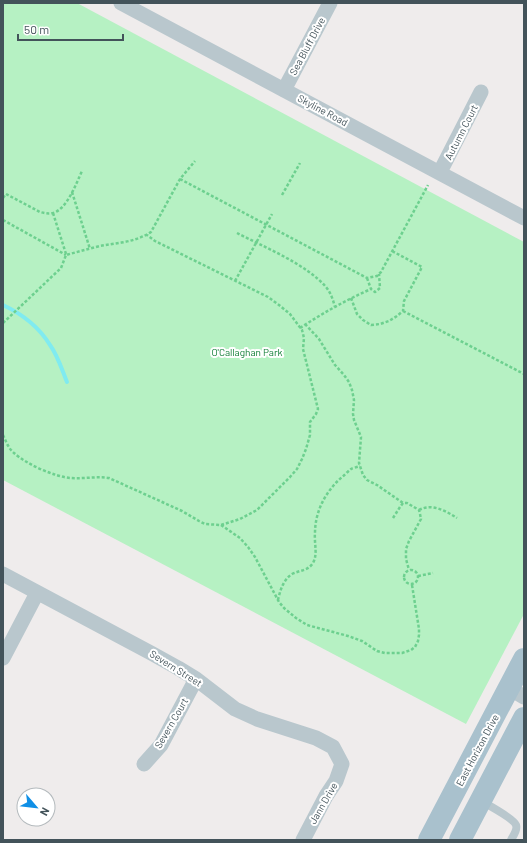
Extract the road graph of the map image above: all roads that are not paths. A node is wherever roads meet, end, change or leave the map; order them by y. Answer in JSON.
{"nodes":[{"id":1,"x":121,"y":3,"type":"edge"},
{"id":2,"x":330,"y":3,"type":"edge"},
{"id":3,"x":284,"y":90,"type":"junction"},
{"id":4,"x":481,"y":92,"type":"dead end"},
{"id":5,"x":440,"y":172,"type":"junction"},
{"id":6,"x":524,"y":218,"type":"edge"},
{"id":7,"x":3,"y":574,"type":"edge"},
{"id":8,"x":37,"y":593,"type":"junction"},
{"id":9,"x":3,"y":658,"type":"edge"},
{"id":10,"x":524,"y":659,"type":"edge"},
{"id":11,"x":196,"y":679,"type":"junction"},
{"id":12,"x":516,"y":693,"type":"edge"},
{"id":13,"x":524,"y":718,"type":"edge"},
{"id":14,"x":144,"y":764,"type":"dead end"},
{"id":15,"x":342,"y":764,"type":"joint"},
{"id":16,"x":481,"y":800,"type":"junction"},
{"id":17,"x":303,"y":840,"type":"edge"},
{"id":18,"x":429,"y":840,"type":"edge"},
{"id":19,"x":460,"y":840,"type":"edge"},
{"id":20,"x":511,"y":840,"type":"edge"}],
"edges":[{"from":1,"to":3,"type":"street","name":"Skyline Road"},
{"from":2,"to":3,"type":"street","name":"Sea Bluff Drive"},
{"from":3,"to":5,"type":"street","name":"Skyline Road"},
{"from":4,"to":5,"type":"street","name":"Autumn Court"},
{"from":5,"to":6,"type":"street","name":"Skyline Road"},
{"from":7,"to":8,"type":"street","name":"Severn Street"},
{"from":8,"to":9,"type":"street"},
{"from":8,"to":11,"type":"street","name":"Severn Street"},
{"from":10,"to":12,"type":"main road","name":"East Horizon Drive"},
{"from":11,"to":14,"type":"street","name":"Severn Court"},
{"from":11,"to":15,"type":"street","name":"Severn Street"},
{"from":12,"to":18,"type":"main road","name":"East Horizon Drive"},
{"from":13,"to":16,"type":"main road"},
{"from":15,"to":17,"type":"street","name":"Jann Drive"},
{"from":16,"to":19,"type":"main road"},
{"from":16,"to":20,"type":"lane"}]}
